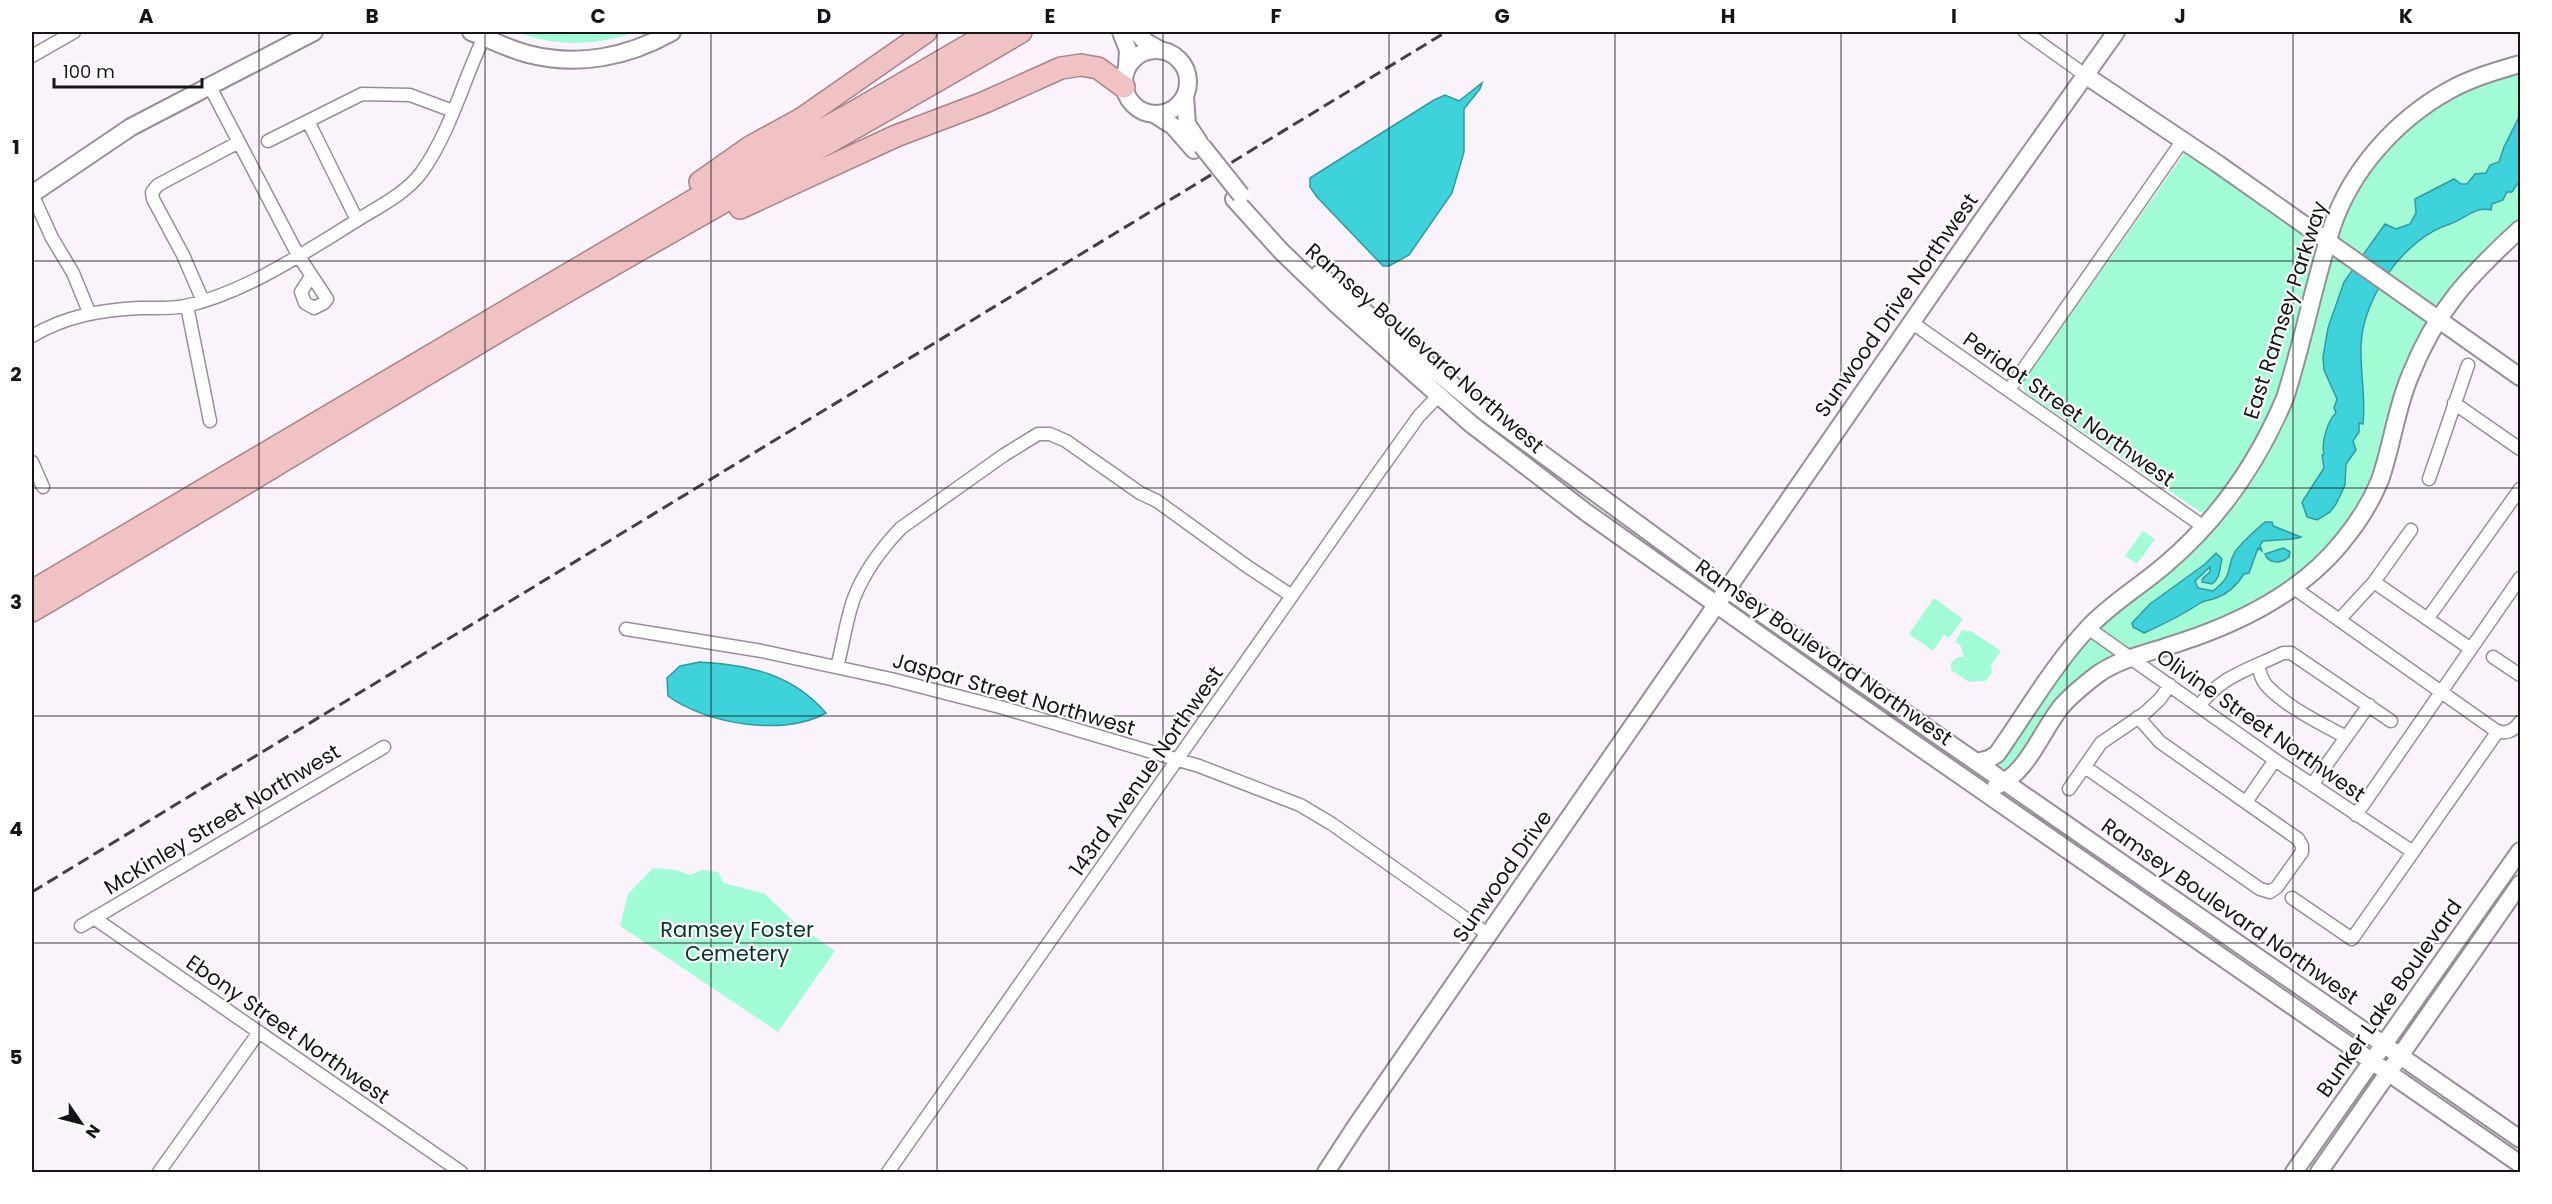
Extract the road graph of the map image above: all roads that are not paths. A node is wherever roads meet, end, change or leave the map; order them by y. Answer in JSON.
{"nodes":[{"id":1,"x":74,"y":32,"type":"edge"},
{"id":2,"x":672,"y":32,"type":"edge"},
{"id":3,"x":926,"y":32,"type":"edge"},
{"id":4,"x":991,"y":32,"type":"edge"},
{"id":5,"x":1021,"y":32,"type":"edge"},
{"id":6,"x":1121,"y":32,"type":"edge"},
{"id":7,"x":1136,"y":32,"type":"edge"},
{"id":8,"x":2025,"y":32,"type":"edge"},
{"id":9,"x":2116,"y":32,"type":"edge"},
{"id":10,"x":305,"y":34,"type":"edge"},
{"id":11,"x":478,"y":34,"type":"edge"},
{"id":12,"x":1160,"y":50,"type":"junction"},
{"id":13,"x":32,"y":56,"type":"edge"},
{"id":14,"x":2520,"y":64,"type":"edge"},
{"id":15,"x":2085,"y":75,"type":"junction"},
{"id":16,"x":1126,"y":77,"type":"junction"},
{"id":17,"x":209,"y":85,"type":"junction"},
{"id":18,"x":1185,"y":96,"type":"junction"},
{"id":19,"x":453,"y":111,"type":"junction"},
{"id":20,"x":1154,"y":114,"type":"junction"},
{"id":21,"x":308,"y":121,"type":"junction"},
{"id":22,"x":2183,"y":140,"type":"junction"},
{"id":23,"x":268,"y":141,"type":"dead end"},
{"id":24,"x":239,"y":142,"type":"junction"},
{"id":25,"x":1198,"y":148,"type":"junction"},
{"id":26,"x":32,"y":194,"type":"edge"},
{"id":27,"x":1237,"y":197,"type":"junction"},
{"id":28,"x":357,"y":220,"type":"junction"},
{"id":29,"x":2520,"y":228,"type":"edge"},
{"id":30,"x":2329,"y":243,"type":"junction"},
{"id":31,"x":298,"y":255,"type":"junction"},
{"id":32,"x":619,"y":262,"type":"junction"},
{"id":33,"x":562,"y":277,"type":"junction"},
{"id":34,"x":313,"y":278,"type":"dead end"},
{"id":35,"x":203,"y":302,"type":"junction"},
{"id":36,"x":187,"y":306,"type":"junction"},
{"id":37,"x":88,"y":312,"type":"junction"},
{"id":38,"x":2437,"y":319,"type":"junction"},
{"id":39,"x":1911,"y":322,"type":"junction"},
{"id":40,"x":32,"y":336,"type":"edge"},
{"id":41,"x":2468,"y":365,"type":"dead end"},
{"id":42,"x":2520,"y":376,"type":"edge"},
{"id":43,"x":2009,"y":390,"type":"junction"},
{"id":44,"x":1439,"y":395,"type":"junction"},
{"id":45,"x":2454,"y":403,"type":"junction"},
{"id":46,"x":210,"y":421,"type":"dead end"},
{"id":47,"x":2520,"y":449,"type":"edge"},
{"id":48,"x":32,"y":462,"type":"edge"},
{"id":49,"x":2429,"y":479,"type":"dead end"},
{"id":50,"x":43,"y":487,"type":"dead end"},
{"id":51,"x":2520,"y":489,"type":"edge"},
{"id":52,"x":2204,"y":527,"type":"junction"},
{"id":53,"x":2411,"y":530,"type":"dead end"},
{"id":54,"x":2520,"y":578,"type":"edge"},
{"id":55,"x":2374,"y":582,"type":"junction"},
{"id":56,"x":2294,"y":588,"type":"junction"},
{"id":57,"x":1728,"y":590,"type":"junction"},
{"id":58,"x":32,"y":591,"type":"edge"},
{"id":59,"x":1292,"y":596,"type":"junction"},
{"id":60,"x":1716,"y":606,"type":"junction"},
{"id":61,"x":32,"y":611,"type":"edge"},
{"id":62,"x":2428,"y":618,"type":"junction"},
{"id":63,"x":2339,"y":620,"type":"junction"},
{"id":64,"x":2088,"y":627,"type":"junction"},
{"id":65,"x":626,"y":629,"type":"dead end"},
{"id":66,"x":2471,"y":649,"type":"junction"},
{"id":67,"x":2493,"y":657,"type":"dead end"},
{"id":68,"x":2132,"y":659,"type":"junction"},
{"id":69,"x":2258,"y":665,"type":"junction"},
{"id":70,"x":837,"y":667,"type":"junction"},
{"id":71,"x":2520,"y":675,"type":"edge"},
{"id":72,"x":2170,"y":686,"type":"junction"},
{"id":73,"x":2440,"y":692,"type":"junction"},
{"id":74,"x":1858,"y":704,"type":"junction"},
{"id":75,"x":2369,"y":705,"type":"junction"},
{"id":76,"x":2199,"y":706,"type":"junction"},
{"id":77,"x":2138,"y":717,"type":"junction"},
{"id":78,"x":2391,"y":721,"type":"dead end"},
{"id":79,"x":2520,"y":722,"type":"edge"},
{"id":80,"x":2502,"y":732,"type":"junction"},
{"id":81,"x":2346,"y":737,"type":"junction"},
{"id":82,"x":384,"y":747,"type":"dead end"},
{"id":83,"x":1177,"y":760,"type":"junction"},
{"id":84,"x":2275,"y":760,"type":"junction"},
{"id":85,"x":1976,"y":762,"type":"junction"},
{"id":86,"x":2085,"y":767,"type":"junction"},
{"id":87,"x":2006,"y":782,"type":"junction"},
{"id":88,"x":2312,"y":785,"type":"junction"},
{"id":89,"x":2069,"y":789,"type":"dead end"},
{"id":90,"x":2246,"y":802,"type":"junction"},
{"id":91,"x":2356,"y":815,"type":"junction"},
{"id":92,"x":2520,"y":850,"type":"edge"},
{"id":93,"x":2413,"y":852,"type":"junction"},
{"id":94,"x":2520,"y":884,"type":"edge"},
{"id":95,"x":2292,"y":898,"type":"dead end"},
{"id":96,"x":94,"y":918,"type":"junction"},
{"id":97,"x":81,"y":926,"type":"dead end"},
{"id":98,"x":1489,"y":935,"type":"junction"},
{"id":99,"x":259,"y":1032,"type":"junction"},
{"id":100,"x":2383,"y":1045,"type":"junction"},
{"id":101,"x":2400,"y":1056,"type":"junction"},
{"id":102,"x":2371,"y":1061,"type":"junction"},
{"id":103,"x":2388,"y":1073,"type":"junction"},
{"id":104,"x":2520,"y":1139,"type":"edge"},
{"id":105,"x":2520,"y":1164,"type":"edge"},
{"id":106,"x":159,"y":1173,"type":"edge"},
{"id":107,"x":461,"y":1173,"type":"edge"},
{"id":108,"x":888,"y":1173,"type":"edge"},
{"id":109,"x":1326,"y":1173,"type":"edge"},
{"id":110,"x":2294,"y":1173,"type":"edge"},
{"id":111,"x":2319,"y":1173,"type":"edge"}],
"edges":[{"from":1,"to":13,"type":"street"},
{"from":2,"to":11,"type":"street"},
{"from":3,"to":33,"type":"highway"},
{"from":4,"to":33,"type":"highway"},
{"from":5,"to":32,"type":"highway"},
{"from":6,"to":16,"type":"street"},
{"from":7,"to":12,"type":"street"},
{"from":8,"to":15,"type":"street"},
{"from":9,"to":15,"type":"street","name":"Sunwood Drive Northwest"},
{"from":10,"to":17,"type":"street"},
{"from":11,"to":19,"type":"street"},
{"from":12,"to":16,"type":"street"},
{"from":12,"to":18,"type":"street"},
{"from":14,"to":30,"type":"street","name":"East Ramsey Parkway"},
{"from":15,"to":22,"type":"street"},
{"from":15,"to":39,"type":"street","name":"Sunwood Drive Northwest"},
{"from":16,"to":20,"type":"street"},
{"from":16,"to":32,"type":"highway"},
{"from":17,"to":24,"type":"street"},
{"from":17,"to":26,"type":"street"},
{"from":18,"to":20,"type":"street"},
{"from":18,"to":25,"type":"street","name":"Ramsey Boulevard Northwest"},
{"from":19,"to":21,"type":"street"},
{"from":19,"to":28,"type":"street"},
{"from":20,"to":25,"type":"street","name":"Ramsey Boulevard Northwest"},
{"from":21,"to":23,"type":"street"},
{"from":21,"to":28,"type":"street"},
{"from":22,"to":30,"type":"street"},
{"from":22,"to":43,"type":"street"},
{"from":24,"to":31,"type":"street"},
{"from":24,"to":35,"type":"street"},
{"from":25,"to":27,"type":"street","name":"Ramsey Boulevard Northwest","bridge":true},
{"from":26,"to":37,"type":"street"},
{"from":27,"to":44,"type":"street","name":"Ramsey Boulevard Northwest"},
{"from":27,"to":57,"type":"street","name":"Ramsey Boulevard Northwest"},
{"from":28,"to":31,"type":"street"},
{"from":29,"to":38,"type":"street"},
{"from":30,"to":38,"type":"street"},
{"from":30,"to":52,"type":"street","name":"East Ramsey Parkway"},
{"from":31,"to":34,"type":"street"},
{"from":31,"to":35,"type":"street"},
{"from":32,"to":61,"type":"highway"},
{"from":33,"to":58,"type":"highway"},
{"from":35,"to":36,"type":"street"},
{"from":36,"to":37,"type":"street"},
{"from":36,"to":46,"type":"street"},
{"from":37,"to":40,"type":"street"},
{"from":38,"to":42,"type":"street"},
{"from":38,"to":56,"type":"street"},
{"from":39,"to":43,"type":"street","name":"Peridot Street Northwest"},
{"from":39,"to":57,"type":"street","name":"Sunwood Drive Northwest"},
{"from":41,"to":45,"type":"street"},
{"from":43,"to":52,"type":"street","name":"Peridot Street Northwest"},
{"from":44,"to":59,"type":"street","name":"143rd Avenue Northwest"},
{"from":44,"to":60,"type":"street","name":"Ramsey Boulevard Northwest"},
{"from":45,"to":47,"type":"street"},
{"from":45,"to":49,"type":"street"},
{"from":48,"to":50,"type":"street"},
{"from":51,"to":62,"type":"street"},
{"from":52,"to":64,"type":"street","name":"East Ramsey Parkway"},
{"from":53,"to":55,"type":"street"},
{"from":54,"to":66,"type":"street"},
{"from":55,"to":62,"type":"street"},
{"from":55,"to":63,"type":"street"},
{"from":56,"to":63,"type":"street"},
{"from":56,"to":68,"type":"street"},
{"from":57,"to":60,"type":"street","name":"Sunwood Drive Northwest"},
{"from":57,"to":85,"type":"street","name":"Ramsey Boulevard Northwest"},
{"from":59,"to":70,"type":"street"},
{"from":59,"to":83,"type":"street","name":"143rd Avenue Northwest"},
{"from":60,"to":74,"type":"street","name":"Ramsey Boulevard Northwest"},
{"from":60,"to":98,"type":"street","name":"Sunwood Drive"},
{"from":62,"to":66,"type":"street"},
{"from":63,"to":73,"type":"street"},
{"from":64,"to":68,"type":"street","name":"Olivine Street Northwest"},
{"from":64,"to":85,"type":"street","name":"East Ramsey Parkway"},
{"from":65,"to":70,"type":"street","name":"Jaspar Street Northwest"},
{"from":66,"to":73,"type":"street"},
{"from":67,"to":71,"type":"street"},
{"from":68,"to":72,"type":"street","name":"Olivine Street Northwest"},
{"from":68,"to":87,"type":"street"},
{"from":69,"to":75,"type":"street"},
{"from":69,"to":76,"type":"street"},
{"from":69,"to":81,"type":"street"},
{"from":70,"to":83,"type":"street","name":"Jaspar Street Northwest"},
{"from":72,"to":76,"type":"street","name":"Olivine Street Northwest"},
{"from":72,"to":77,"type":"street"},
{"from":73,"to":80,"type":"street"},
{"from":73,"to":91,"type":"street"},
{"from":74,"to":87,"type":"street"},
{"from":74,"to":102,"type":"street","name":"Ramsey Boulevard Northwest"},
{"from":75,"to":78,"type":"street"},
{"from":75,"to":81,"type":"street"},
{"from":76,"to":84,"type":"street","name":"Olivine Street Northwest"},
{"from":77,"to":86,"type":"street"},
{"from":77,"to":90,"type":"street"},
{"from":79,"to":80,"type":"street"},
{"from":80,"to":93,"type":"street"},
{"from":81,"to":88,"type":"street"},
{"from":82,"to":96,"type":"street","name":"McKinley Street Northwest"},
{"from":83,"to":98,"type":"street","name":"Jaspar Street Northwest"},
{"from":83,"to":108,"type":"street","name":"143rd Avenue Northwest"},
{"from":84,"to":88,"type":"street","name":"Olivine Street Northwest"},
{"from":84,"to":90,"type":"street"},
{"from":85,"to":87,"type":"street","name":"Ramsey Boulevard Northwest"},
{"from":86,"to":89,"type":"street"},
{"from":86,"to":90,"type":"street"},
{"from":87,"to":100,"type":"street","name":"Ramsey Boulevard Northwest"},
{"from":88,"to":91,"type":"street","name":"Olivine Street Northwest"},
{"from":91,"to":93,"type":"street","name":"Olivine Street Northwest"},
{"from":92,"to":100,"type":"street","name":"Bunker Lake Boulevard"},
{"from":93,"to":95,"type":"street"},
{"from":94,"to":101,"type":"street","name":"Bunker Lake Boulevard"},
{"from":96,"to":97,"type":"street","name":"McKinley Street Northwest"},
{"from":96,"to":99,"type":"street","name":"Ebony Street Northwest"},
{"from":98,"to":109,"type":"street","name":"Sunwood Drive"},
{"from":99,"to":106,"type":"street"},
{"from":99,"to":107,"type":"street","name":"Ebony Street Northwest"},
{"from":100,"to":101,"type":"street","name":"Ramsey Boulevard Northwest"},
{"from":100,"to":102,"type":"street","name":"Bunker Lake Boulevard"},
{"from":101,"to":103,"type":"street","name":"Bunker Lake Boulevard"},
{"from":101,"to":104,"type":"street","name":"Ramsey Boulevard Northwest"},
{"from":102,"to":103,"type":"street","name":"Ramsey Boulevard Northwest"},
{"from":102,"to":110,"type":"street","name":"Bunker Lake Boulevard"},
{"from":103,"to":105,"type":"street","name":"Ramsey Boulevard Northwest"},
{"from":103,"to":111,"type":"street","name":"Bunker Lake Boulevard"}]}
